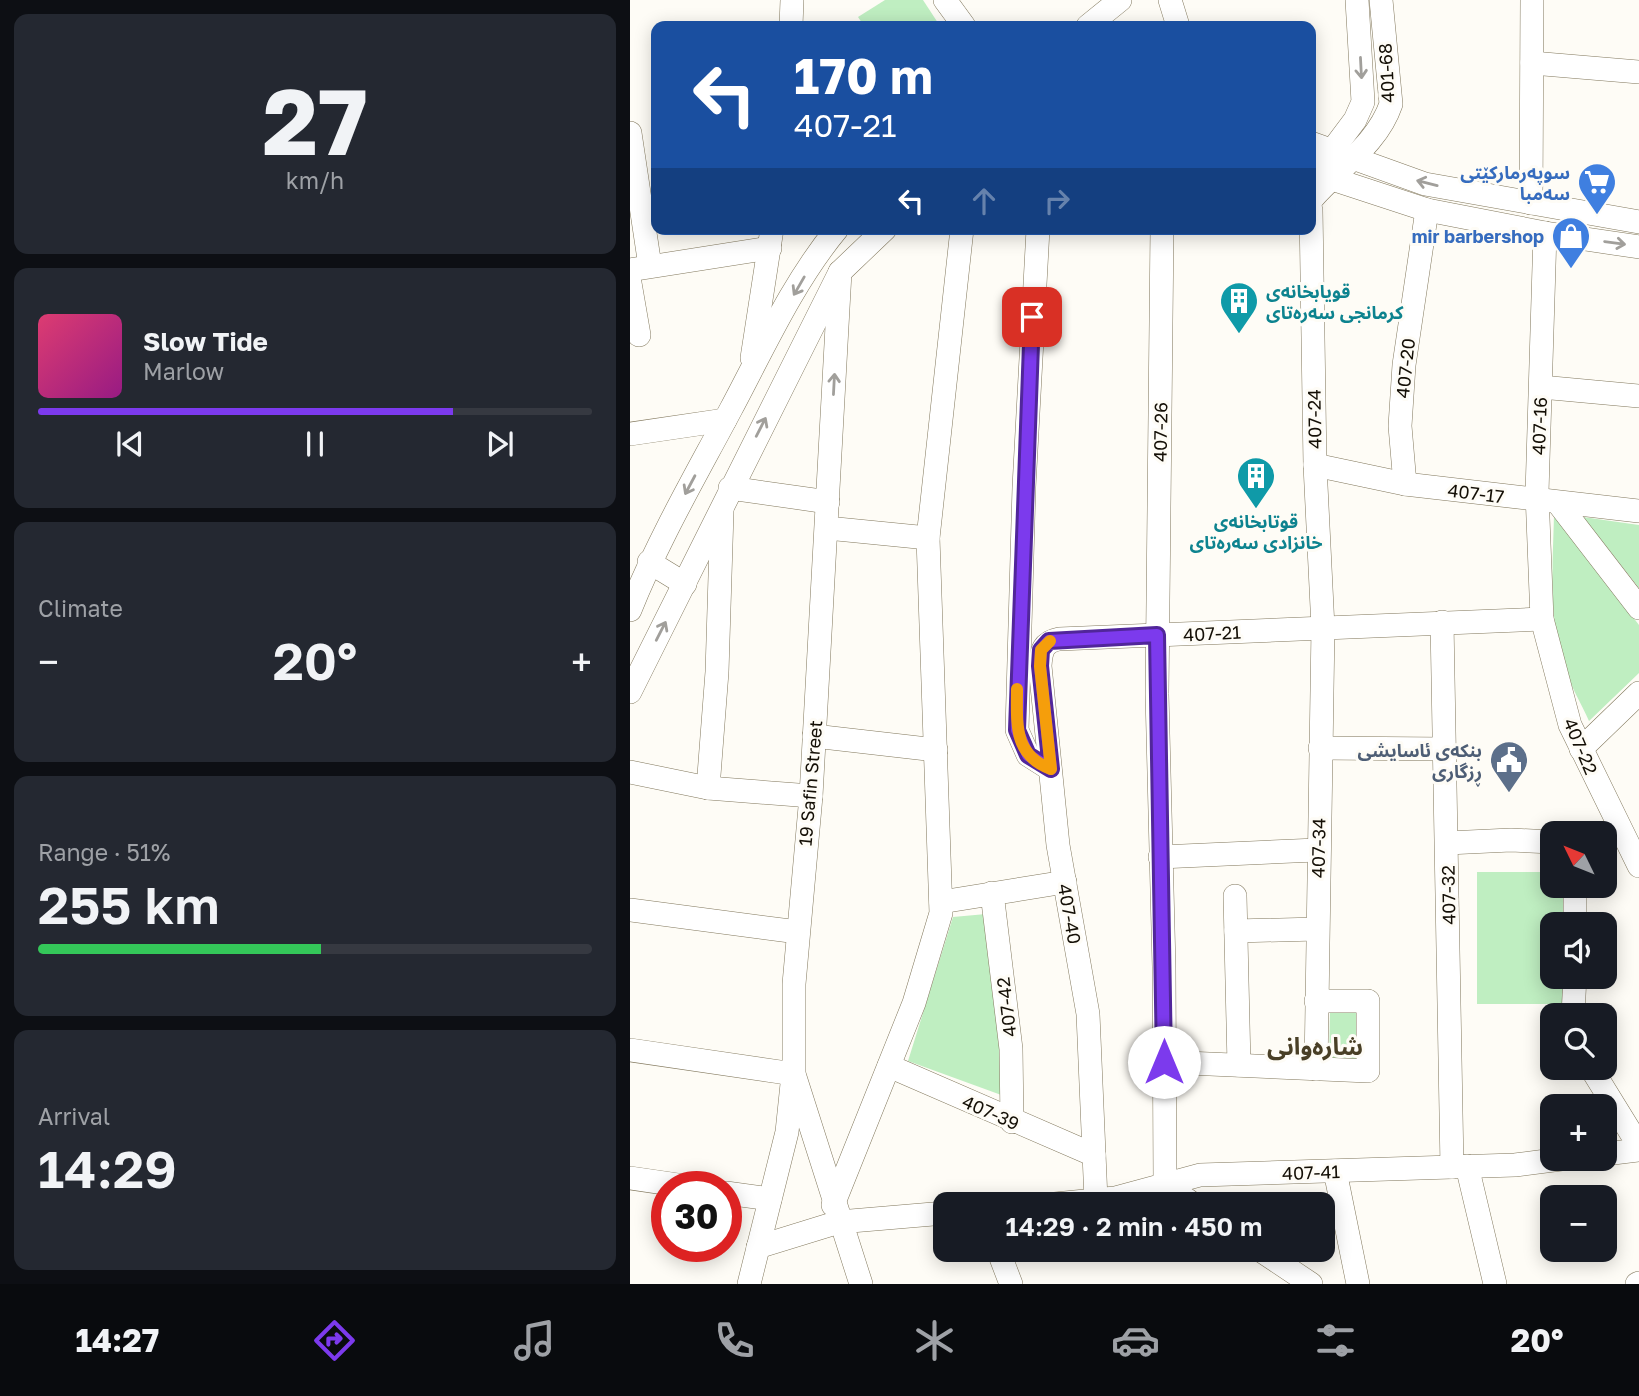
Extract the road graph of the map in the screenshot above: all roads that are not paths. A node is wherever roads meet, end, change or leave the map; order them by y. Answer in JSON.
{"nodes":[{"id":1,"x":792,"y":0,"type":"edge"},
{"id":2,"x":945,"y":0,"type":"edge"},
{"id":3,"x":1120,"y":0,"type":"edge"},
{"id":4,"x":1170,"y":0,"type":"edge"},
{"id":5,"x":1357,"y":0,"type":"edge"},
{"id":6,"x":1381,"y":0,"type":"edge"},
{"id":7,"x":1532,"y":0,"type":"edge"},
{"id":8,"x":792,"y":21,"type":"edge"},
{"id":9,"x":960,"y":21,"type":"edge"},
{"id":10,"x":1094,"y":21,"type":"edge"},
{"id":11,"x":1176,"y":21,"type":"edge"},
{"id":12,"x":1532,"y":63,"type":"junction"},
{"id":13,"x":1639,"y":72,"type":"edge"},
{"id":14,"x":630,"y":133,"type":"edge"},
{"id":15,"x":1322,"y":146,"type":"edge"},
{"id":16,"x":1354,"y":158,"type":"junction"},
{"id":17,"x":1319,"y":174,"type":"edge"},
{"id":18,"x":1531,"y":202,"type":"junction"},
{"id":19,"x":1427,"y":210,"type":"junction"},
{"id":20,"x":1639,"y":222,"type":"edge"},
{"id":21,"x":1545,"y":233,"type":"junction"},
{"id":22,"x":832,"y":235,"type":"edge"},
{"id":23,"x":879,"y":235,"type":"edge"},
{"id":24,"x":961,"y":235,"type":"edge"},
{"id":25,"x":1038,"y":235,"type":"edge"},
{"id":26,"x":1162,"y":235,"type":"edge"},
{"id":27,"x":1311,"y":235,"type":"edge"},
{"id":28,"x":771,"y":239,"type":"edge"},
{"id":29,"x":1639,"y":247,"type":"edge"},
{"id":30,"x":640,"y":268,"type":"edge"},
{"id":31,"x":840,"y":271,"type":"junction"},
{"id":32,"x":630,"y":283,"type":"edge"},
{"id":33,"x":639,"y":335,"type":"dead end"},
{"id":34,"x":749,"y":374,"type":"junction"},
{"id":35,"x":1541,"y":387,"type":"junction"},
{"id":36,"x":1639,"y":396,"type":"edge"},
{"id":37,"x":725,"y":420,"type":"junction"},
{"id":38,"x":630,"y":434,"type":"edge"},
{"id":39,"x":1315,"y":465,"type":"junction"},
{"id":40,"x":1405,"y":484,"type":"junction"},
{"id":41,"x":726,"y":497,"type":"junction"},
{"id":42,"x":1548,"y":501,"type":"junction"},
{"id":43,"x":828,"y":502,"type":"junction"},
{"id":44,"x":1639,"y":511,"type":"edge"},
{"id":45,"x":827,"y":528,"type":"junction"},
{"id":46,"x":928,"y":538,"type":"junction"},
{"id":47,"x":649,"y":562,"type":"junction"},
{"id":48,"x":685,"y":584,"type":"junction"},
{"id":49,"x":1639,"y":608,"type":"edge"},
{"id":50,"x":630,"y":610,"type":"edge"},
{"id":51,"x":1542,"y":619,"type":"junction"},
{"id":52,"x":1442,"y":622,"type":"junction"},
{"id":53,"x":1323,"y":628,"type":"junction"},
{"id":54,"x":1157,"y":635,"type":"junction"},
{"id":55,"x":1059,"y":639,"type":"joint"},
{"id":56,"x":630,"y":692,"type":"edge"},
{"id":57,"x":1639,"y":693,"type":"edge"},
{"id":58,"x":814,"y":736,"type":"junction"},
{"id":59,"x":1320,"y":748,"type":"junction"},
{"id":60,"x":1445,"y":749,"type":"junction"},
{"id":61,"x":1581,"y":749,"type":"junction"},
{"id":62,"x":936,"y":750,"type":"junction"},
{"id":63,"x":1051,"y":769,"type":"junction"},
{"id":64,"x":630,"y":772,"type":"edge"},
{"id":65,"x":708,"y":788,"type":"junction"},
{"id":66,"x":811,"y":796,"type":"junction"},
{"id":67,"x":1608,"y":821,"type":"edge"},
{"id":68,"x":1540,"y":841,"type":"edge"},
{"id":69,"x":1617,"y":841,"type":"edge"},
{"id":70,"x":1447,"y":844,"type":"junction"},
{"id":71,"x":1317,"y":850,"type":"junction"},
{"id":72,"x":1160,"y":857,"type":"junction"},
{"id":73,"x":1639,"y":866,"type":"edge"},
{"id":74,"x":1065,"y":882,"type":"junction"},
{"id":75,"x":992,"y":893,"type":"junction"},
{"id":76,"x":1235,"y":896,"type":"dead end"},
{"id":77,"x":940,"y":902,"type":"junction"},
{"id":78,"x":630,"y":910,"type":"edge"},
{"id":79,"x":1317,"y":929,"type":"junction"},
{"id":80,"x":798,"y":932,"type":"junction"},
{"id":81,"x":1236,"y":932,"type":"junction"},
{"id":82,"x":1316,"y":1001,"type":"junction"},
{"id":83,"x":630,"y":1050,"type":"edge"},
{"id":84,"x":1164,"y":1062,"type":"junction"},
{"id":85,"x":1239,"y":1065,"type":"junction"},
{"id":86,"x":889,"y":1066,"type":"junction"},
{"id":87,"x":1316,"y":1069,"type":"junction"},
{"id":88,"x":794,"y":1074,"type":"junction"},
{"id":89,"x":1598,"y":1080,"type":"edge"},
{"id":90,"x":1012,"y":1122,"type":"junction"},
{"id":91,"x":1639,"y":1148,"type":"edge"},
{"id":92,"x":1617,"y":1152,"type":"edge"},
{"id":93,"x":1094,"y":1155,"type":"junction"},
{"id":94,"x":1540,"y":1160,"type":"edge"},
{"id":95,"x":1459,"y":1167,"type":"junction"},
{"id":96,"x":1335,"y":1171,"type":"junction"},
{"id":97,"x":630,"y":1178,"type":"edge"},
{"id":98,"x":651,"y":1181,"type":"edge"},
{"id":99,"x":1165,"y":1185,"type":"junction"},
{"id":100,"x":1096,"y":1192,"type":"edge"},
{"id":101,"x":1133,"y":1192,"type":"edge"},
{"id":102,"x":1176,"y":1192,"type":"edge"},
{"id":103,"x":742,"y":1195,"type":"edge"},
{"id":104,"x":770,"y":1199,"type":"junction"},
{"id":105,"x":933,"y":1213,"type":"edge"},
{"id":106,"x":836,"y":1214,"type":"junction"},
{"id":107,"x":758,"y":1247,"type":"junction"},
{"id":108,"x":1003,"y":1262,"type":"edge"},
{"id":109,"x":1278,"y":1262,"type":"edge"},
{"id":110,"x":749,"y":1284,"type":"edge"},
{"id":111,"x":860,"y":1284,"type":"edge"},
{"id":112,"x":1011,"y":1284,"type":"edge"},
{"id":113,"x":1311,"y":1284,"type":"edge"},
{"id":114,"x":1358,"y":1284,"type":"edge"},
{"id":115,"x":1495,"y":1284,"type":"edge"}],
"edges":[{"from":1,"to":8,"type":"street"},
{"from":2,"to":9,"type":"street"},
{"from":3,"to":10,"type":"street"},
{"from":4,"to":11,"type":"street"},
{"from":5,"to":15,"type":"street","name":"401-68","one_way":true},
{"from":6,"to":16,"type":"street","name":"401-68"},
{"from":7,"to":12,"type":"street"},
{"from":12,"to":13,"type":"street"},
{"from":12,"to":18,"type":"street"},
{"from":14,"to":30,"type":"street"},
{"from":15,"to":16,"type":"street"},
{"from":15,"to":17,"type":"street","name":"401-68"},
{"from":16,"to":17,"type":"street","name":"401-68"},
{"from":18,"to":16,"type":"street","one_way":true},
{"from":17,"to":19,"type":"street"},
{"from":18,"to":20,"type":"street"},
{"from":19,"to":21,"type":"street"},
{"from":19,"to":40,"type":"street","name":"407-20"},
{"from":21,"to":29,"type":"street","one_way":true},
{"from":21,"to":35,"type":"street","name":"407-16"},
{"from":22,"to":34,"type":"street","one_way":true},
{"from":23,"to":31,"type":"street"},
{"from":24,"to":46,"type":"street"},
{"from":25,"to":63,"type":"street"},
{"from":26,"to":54,"type":"street","name":"407-26"},
{"from":27,"to":39,"type":"street","name":"407-24"},
{"from":28,"to":30,"type":"street"},
{"from":28,"to":34,"type":"street"},
{"from":41,"to":31,"type":"street","one_way":true},
{"from":43,"to":31,"type":"street","name":"19 Safin Street","one_way":true},
{"from":32,"to":33,"type":"street"},
{"from":34,"to":37,"type":"street"},
{"from":35,"to":36,"type":"street"},
{"from":35,"to":42,"type":"street","name":"407-16"},
{"from":37,"to":38,"type":"street"},
{"from":37,"to":47,"type":"street","one_way":true},
{"from":39,"to":40,"type":"street","name":"407-17"},
{"from":39,"to":53,"type":"street","name":"407-24"},
{"from":40,"to":42,"type":"street","name":"407-17"},
{"from":41,"to":43,"type":"street"},
{"from":41,"to":48,"type":"street"},
{"from":41,"to":65,"type":"street"},
{"from":42,"to":44,"type":"street","name":"407-17"},
{"from":42,"to":49,"type":"street"},
{"from":42,"to":51,"type":"street","name":"407-16"},
{"from":43,"to":45,"type":"street","name":"19 Safin Street"},
{"from":45,"to":46,"type":"street"},
{"from":45,"to":58,"type":"street","name":"19 Safin Street"},
{"from":46,"to":62,"type":"street"},
{"from":47,"to":48,"type":"street"},
{"from":47,"to":50,"type":"street"},
{"from":56,"to":48,"type":"street","one_way":true},
{"from":51,"to":52,"type":"street","name":"407-21"},
{"from":51,"to":61,"type":"street","name":"407-22"},
{"from":52,"to":53,"type":"street","name":"407-21"},
{"from":52,"to":60,"type":"street","name":"407-32"},
{"from":53,"to":54,"type":"street","name":"407-21"},
{"from":53,"to":59,"type":"street","name":"407-34"},
{"from":54,"to":55,"type":"street","name":"407-21"},
{"from":54,"to":72,"type":"street","name":"407-26"},
{"from":55,"to":63,"type":"street","name":"407-40"},
{"from":57,"to":61,"type":"street"},
{"from":58,"to":62,"type":"street"},
{"from":58,"to":66,"type":"street","name":"19 Safin Street"},
{"from":59,"to":60,"type":"street"},
{"from":59,"to":71,"type":"street","name":"407-34"},
{"from":60,"to":70,"type":"street","name":"407-32"},
{"from":61,"to":67,"type":"street","name":"407-22"},
{"from":62,"to":77,"type":"street"},
{"from":63,"to":74,"type":"street","name":"407-40"},
{"from":64,"to":65,"type":"street"},
{"from":65,"to":66,"type":"street"},
{"from":66,"to":80,"type":"street","name":"19 Safin Street"},
{"from":68,"to":70,"type":"street"},
{"from":69,"to":73,"type":"street","name":"407-22"},
{"from":70,"to":95,"type":"street","name":"407-32"},
{"from":71,"to":72,"type":"street"},
{"from":71,"to":79,"type":"street","name":"407-34"},
{"from":72,"to":84,"type":"street","name":"407-26"},
{"from":74,"to":75,"type":"street"},
{"from":74,"to":93,"type":"street","name":"407-40"},
{"from":75,"to":77,"type":"street"},
{"from":75,"to":90,"type":"street","name":"407-42"},
{"from":76,"to":81,"type":"street"},
{"from":77,"to":86,"type":"street"},
{"from":78,"to":80,"type":"street"},
{"from":79,"to":81,"type":"street"},
{"from":79,"to":82,"type":"street","name":"407-34"},
{"from":80,"to":88,"type":"street","name":"19 Safin Street"},
{"from":81,"to":85,"type":"street"},
{"from":82,"to":87,"type":"street","name":"407-34"},
{"from":82,"to":87,"type":"street"},
{"from":83,"to":88,"type":"street"},
{"from":84,"to":85,"type":"street"},
{"from":84,"to":99,"type":"street","name":"407-26"},
{"from":85,"to":87,"type":"street"},
{"from":86,"to":90,"type":"street","name":"407-39"},
{"from":86,"to":106,"type":"street"},
{"from":88,"to":104,"type":"street"},
{"from":88,"to":106,"type":"street","name":"19 Safin Street"},
{"from":89,"to":91,"type":"street"},
{"from":90,"to":93,"type":"street","name":"407-39"},
{"from":91,"to":92,"type":"street"},
{"from":93,"to":100,"type":"street","name":"407-40"},
{"from":94,"to":95,"type":"street","name":"407-41"},
{"from":95,"to":96,"type":"street","name":"407-41"},
{"from":95,"to":115,"type":"street","name":"407-32"},
{"from":96,"to":99,"type":"street","name":"407-41"},
{"from":96,"to":114,"type":"street"},
{"from":97,"to":98,"type":"street"},
{"from":99,"to":101,"type":"street","name":"407-41"},
{"from":99,"to":102,"type":"street"},
{"from":103,"to":104,"type":"street"},
{"from":104,"to":107,"type":"street"},
{"from":105,"to":106,"type":"street"},
{"from":106,"to":107,"type":"street"},
{"from":106,"to":111,"type":"street","name":"19 Safin Street"},
{"from":107,"to":110,"type":"street"},
{"from":108,"to":112,"type":"street"},
{"from":109,"to":113,"type":"street"}]}
